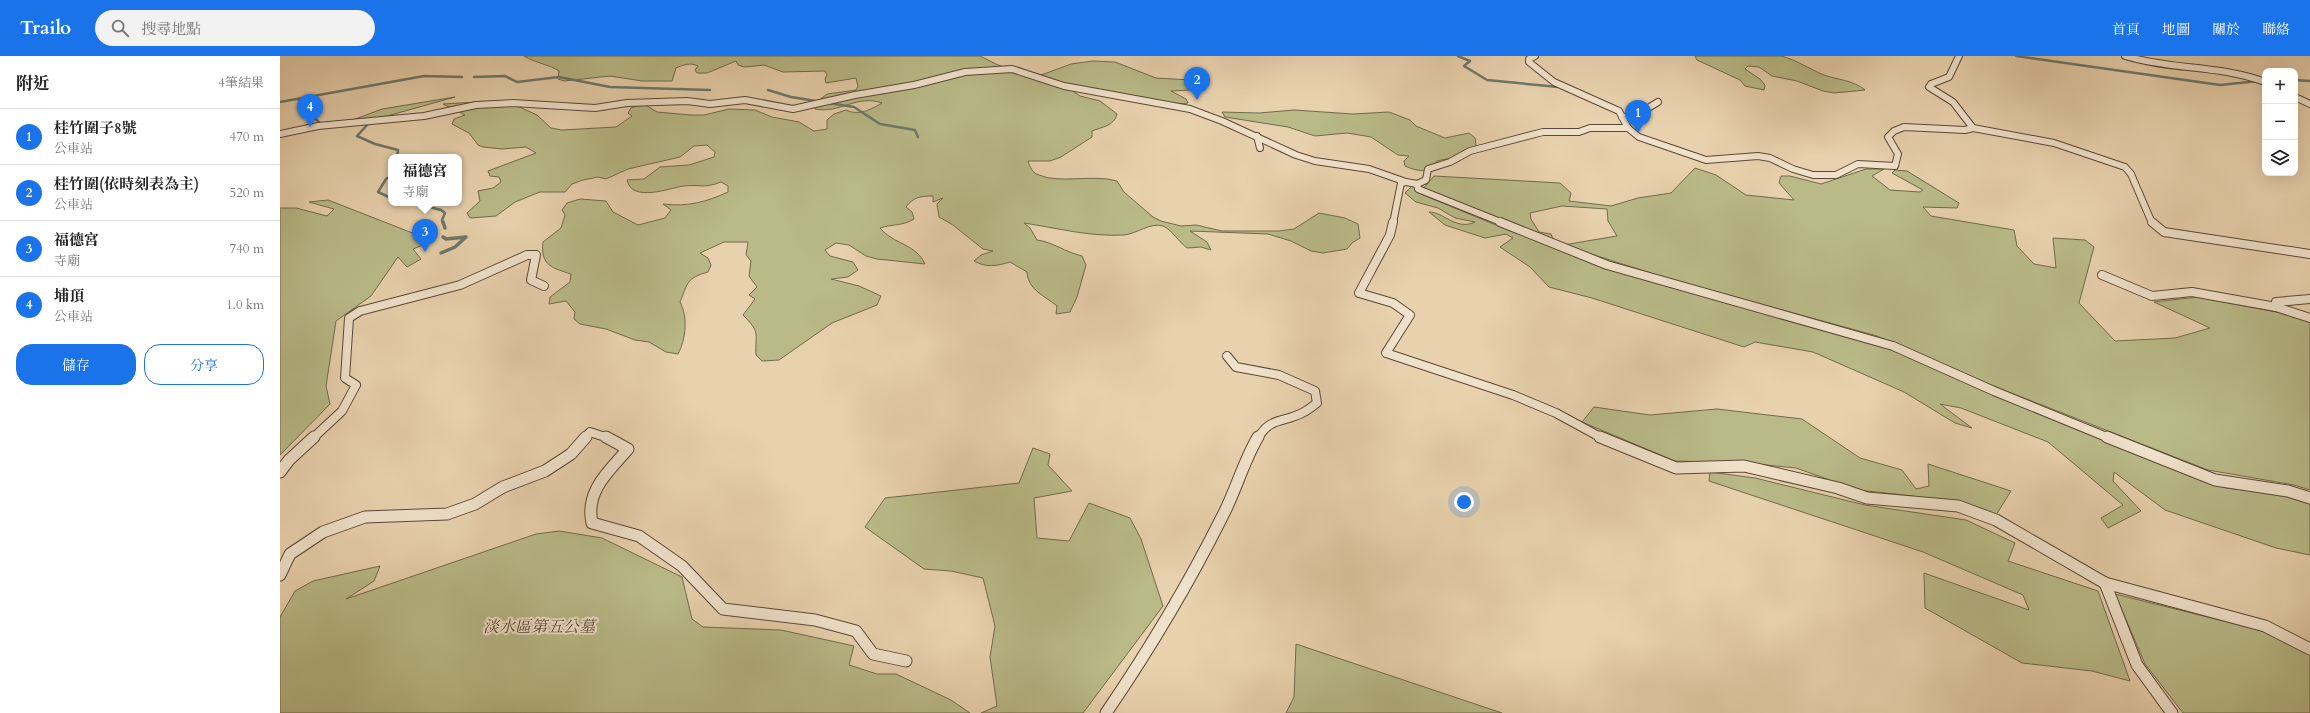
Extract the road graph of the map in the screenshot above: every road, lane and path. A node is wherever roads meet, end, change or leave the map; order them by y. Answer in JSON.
{"nodes":[{"id":1,"x":1535,"y":56,"type":"edge"},
{"id":2,"x":1959,"y":56,"type":"edge"},
{"id":3,"x":2125,"y":56,"type":"edge"},
{"id":4,"x":2262,"y":81,"type":"edge"},
{"id":5,"x":2298,"y":98,"type":"edge"},
{"id":6,"x":1658,"y":102,"type":"dead end"},
{"id":7,"x":2310,"y":104,"type":"edge"},
{"id":8,"x":1622,"y":117,"type":"junction"},
{"id":9,"x":1628,"y":128,"type":"junction"},
{"id":10,"x":1973,"y":128,"type":"junction"},
{"id":11,"x":280,"y":134,"type":"edge"},
{"id":12,"x":1257,"y":136,"type":"junction"},
{"id":13,"x":1260,"y":148,"type":"dead end"},
{"id":14,"x":1406,"y":182,"type":"junction"},
{"id":15,"x":1417,"y":184,"type":"junction"},
{"id":16,"x":2310,"y":254,"type":"edge"},
{"id":17,"x":2102,"y":275,"type":"dead end"},
{"id":18,"x":544,"y":286,"type":"dead end"},
{"id":19,"x":2310,"y":299,"type":"edge"},
{"id":20,"x":2276,"y":307,"type":"junction"},
{"id":21,"x":2310,"y":318,"type":"edge"},
{"id":22,"x":1227,"y":356,"type":"dead end"},
{"id":23,"x":280,"y":472,"type":"edge"},
{"id":24,"x":2310,"y":498,"type":"edge"},
{"id":25,"x":280,"y":575,"type":"edge"},
{"id":26,"x":2105,"y":583,"type":"junction"},
{"id":27,"x":2310,"y":649,"type":"edge"},
{"id":28,"x":906,"y":661,"type":"dead end"},
{"id":29,"x":1106,"y":713,"type":"edge"},
{"id":30,"x":2172,"y":713,"type":"edge"}],
"edges":[{"from":1,"to":8,"type":"street"},
{"from":2,"to":10,"type":"street"},
{"from":3,"to":4,"type":"street"},
{"from":5,"to":7,"type":"street"},
{"from":6,"to":8,"type":"street"},
{"from":8,"to":9,"type":"street"},
{"from":9,"to":10,"type":"street"},
{"from":9,"to":15,"type":"street"},
{"from":10,"to":16,"type":"street"},
{"from":11,"to":12,"type":"street"},
{"from":12,"to":13,"type":"street"},
{"from":12,"to":14,"type":"street"},
{"from":14,"to":15,"type":"street"},
{"from":14,"to":26,"type":"street"},
{"from":15,"to":24,"type":"street"},
{"from":17,"to":20,"type":"street"},
{"from":18,"to":23,"type":"street"},
{"from":19,"to":20,"type":"street"},
{"from":20,"to":21,"type":"street"},
{"from":22,"to":29,"type":"street"},
{"from":25,"to":28,"type":"street"},
{"from":26,"to":27,"type":"street"},
{"from":26,"to":30,"type":"street"}]}
